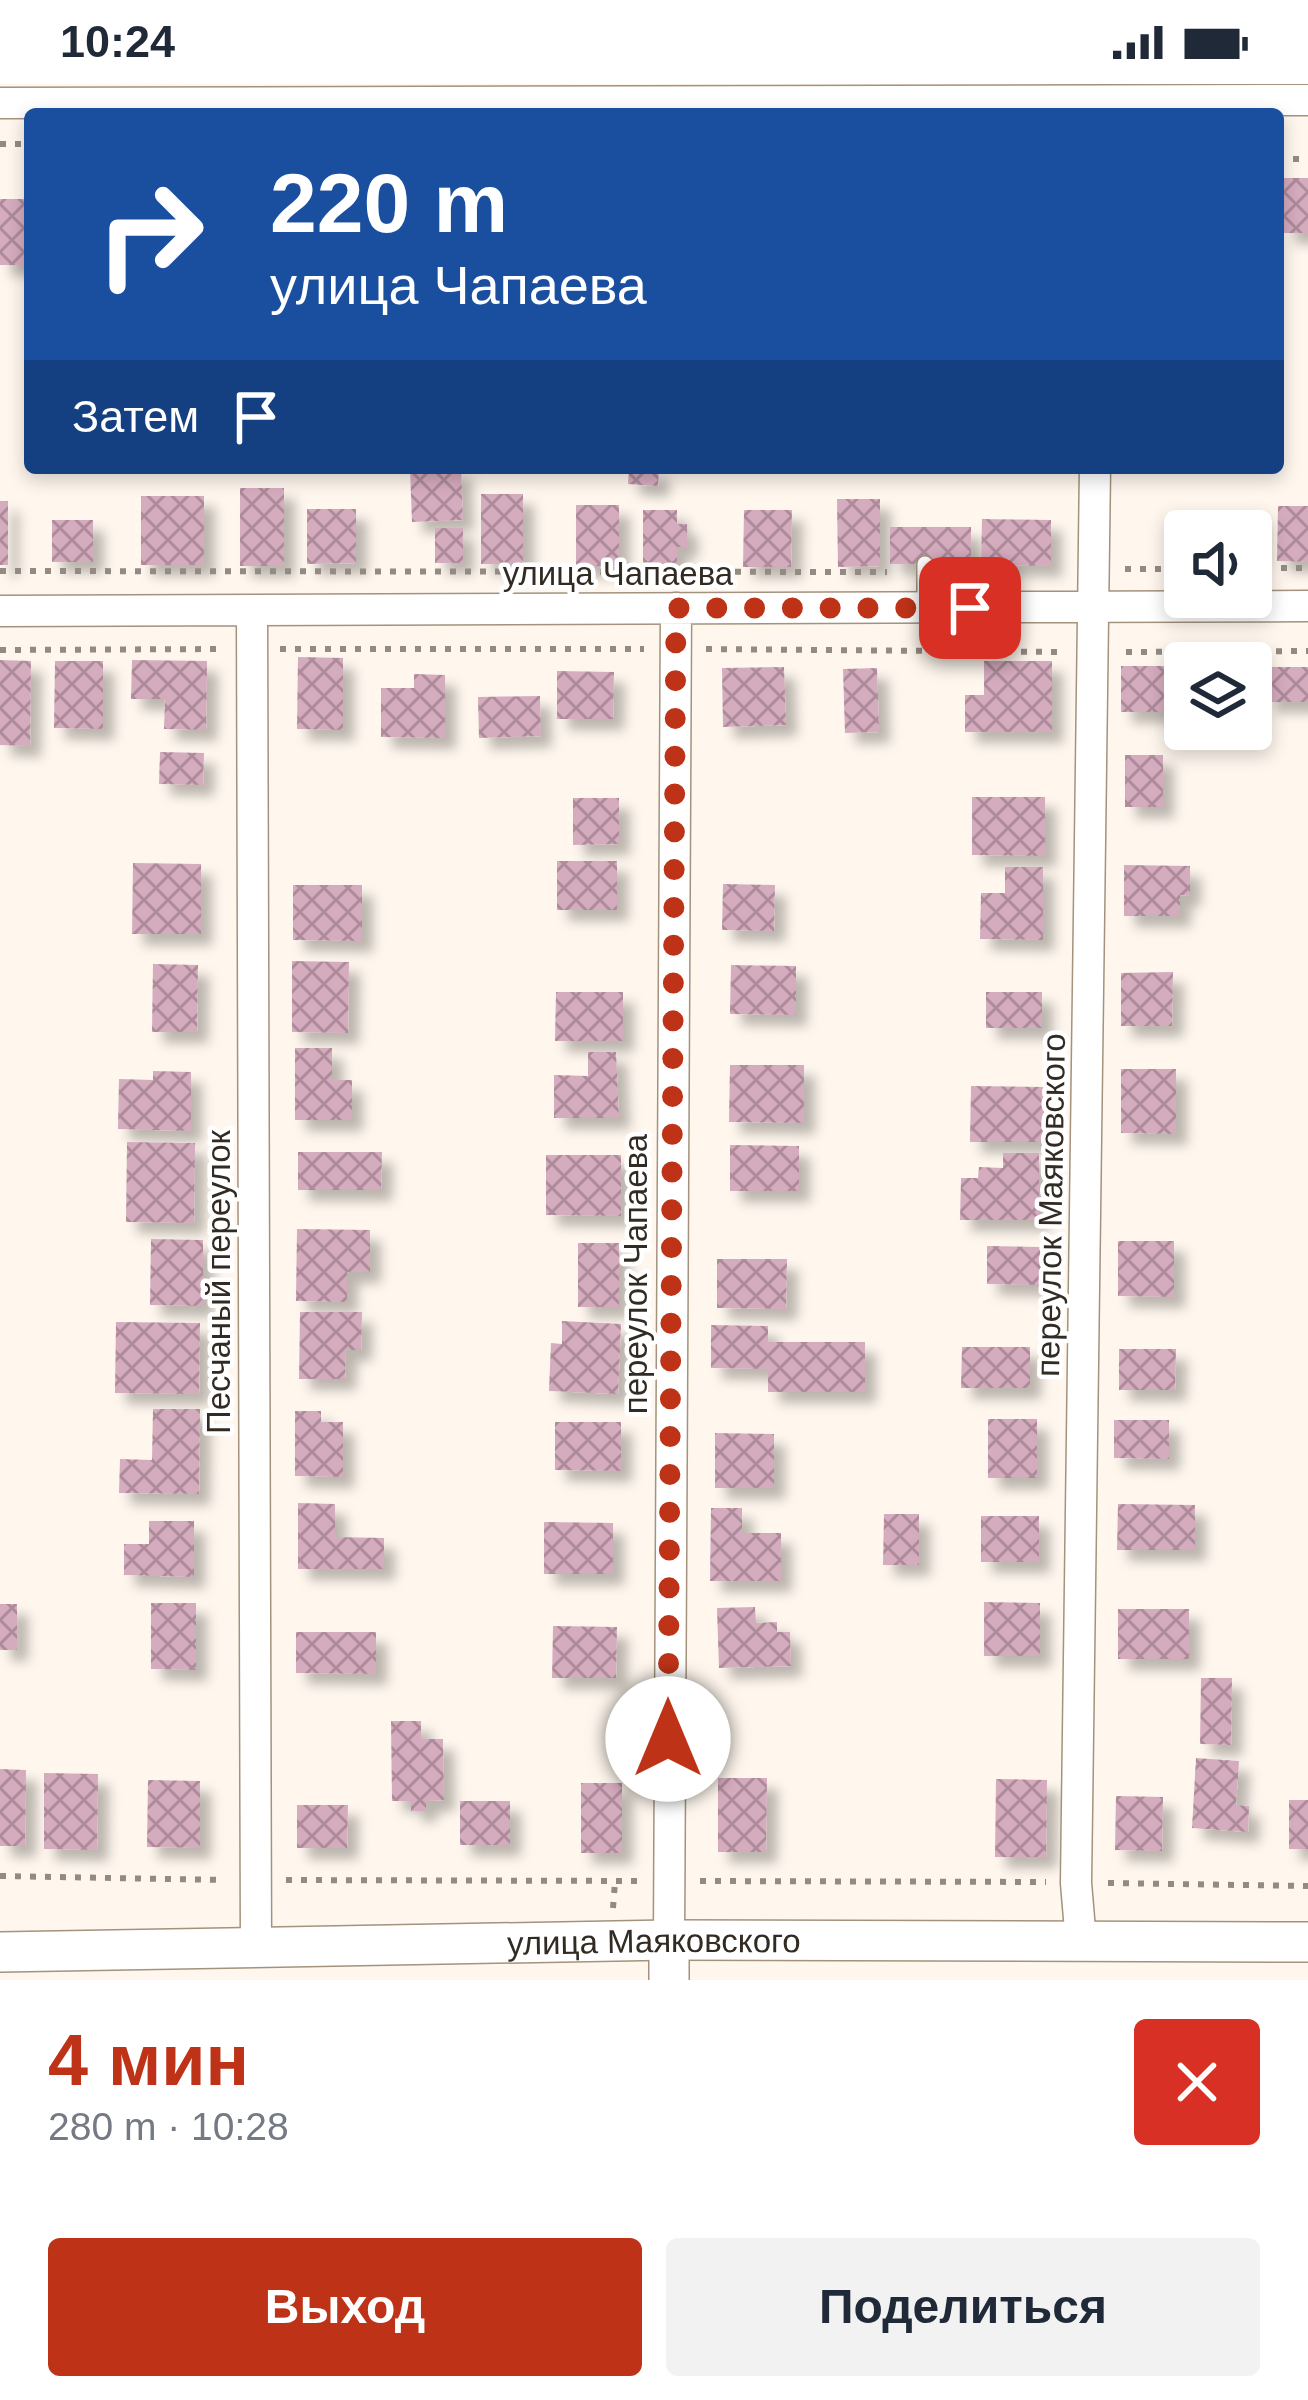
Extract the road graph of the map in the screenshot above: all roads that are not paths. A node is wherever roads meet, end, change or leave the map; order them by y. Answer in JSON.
{"nodes":[{"id":1,"x":1098,"y":99,"type":"edge"},
{"id":2,"x":1308,"y":100,"type":"edge"},
{"id":3,"x":0,"y":103,"type":"edge"},
{"id":4,"x":1096,"y":474,"type":"edge"},
{"id":5,"x":925,"y":564,"type":"dead end"},
{"id":6,"x":1308,"y":606,"type":"edge"},
{"id":7,"x":1094,"y":607,"type":"junction"},
{"id":8,"x":676,"y":608,"type":"junction"},
{"id":9,"x":925,"y":608,"type":"junction"},
{"id":10,"x":0,"y":611,"type":"edge"},
{"id":11,"x":252,"y":612,"type":"junction"},
{"id":12,"x":669,"y":1940,"type":"junction"},
{"id":13,"x":1081,"y":1942,"type":"junction"},
{"id":14,"x":1308,"y":1942,"type":"edge"},
{"id":15,"x":256,"y":1951,"type":"junction"},
{"id":16,"x":0,"y":1952,"type":"edge"},
{"id":17,"x":669,"y":1980,"type":"edge"}],
"edges":[{"from":1,"to":2,"type":"street"},
{"from":1,"to":3,"type":"street"},
{"from":4,"to":7,"type":"street","name":"переулок Маяковского"},
{"from":5,"to":9,"type":"lane"},
{"from":6,"to":7,"type":"street","name":"улица Чапаева"},
{"from":7,"to":9,"type":"street","name":"улица Чапаева"},
{"from":7,"to":13,"type":"street","name":"переулок Маяковского"},
{"from":8,"to":9,"type":"street","name":"улица Чапаева"},
{"from":8,"to":11,"type":"street","name":"улица Чапаева"},
{"from":8,"to":12,"type":"street","name":"переулок Чапаева"},
{"from":10,"to":11,"type":"street","name":"улица Чапаева"},
{"from":11,"to":15,"type":"street","name":"Песчаный переулок"},
{"from":12,"to":13,"type":"street","name":"улица Маяковского"},
{"from":12,"to":15,"type":"street","name":"улица Маяковского"},
{"from":12,"to":17,"type":"street"},
{"from":13,"to":14,"type":"street","name":"улица Маяковского"},
{"from":15,"to":16,"type":"street","name":"улица Маяковского"}]}
